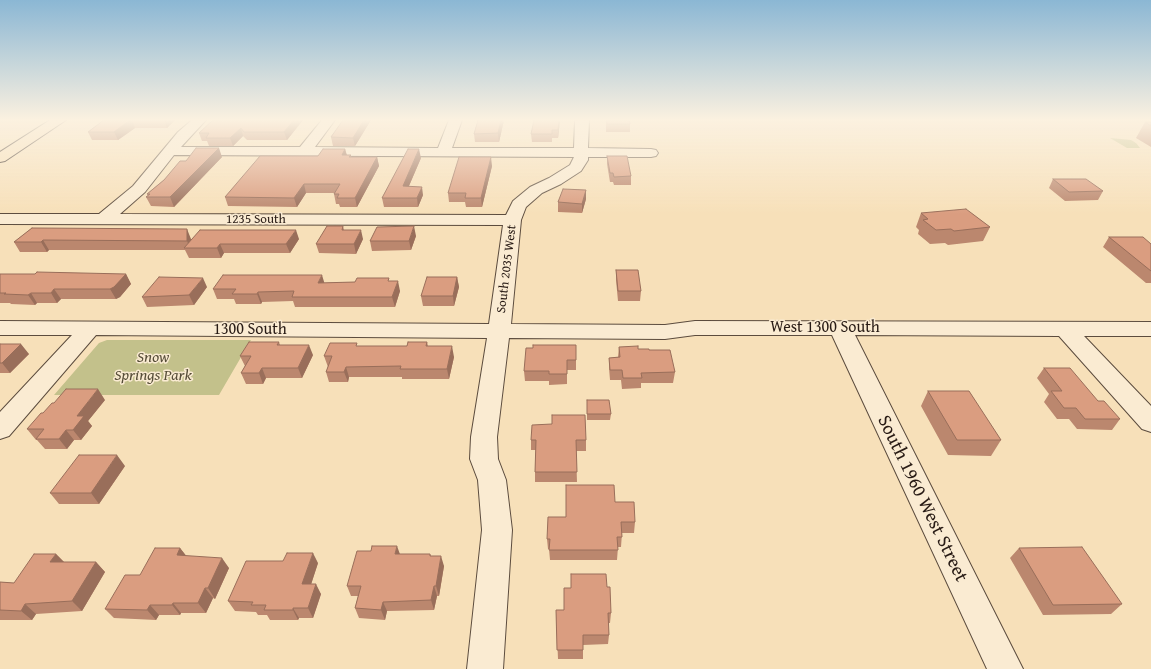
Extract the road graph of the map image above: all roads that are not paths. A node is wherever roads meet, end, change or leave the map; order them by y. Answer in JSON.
{"nodes":[{"id":1,"x":11,"y":151,"type":"edge"},
{"id":2,"x":170,"y":151,"type":"edge"},
{"id":3,"x":474,"y":151,"type":"edge"},
{"id":4,"x":582,"y":152,"type":"junction"},
{"id":5,"x":651,"y":153,"type":"dead end"},
{"id":6,"x":0,"y":158,"type":"edge"},
{"id":7,"x":0,"y":219,"type":"edge"},
{"id":8,"x":104,"y":219,"type":"junction"},
{"id":9,"x":512,"y":220,"type":"junction"},
{"id":10,"x":0,"y":328,"type":"edge"},
{"id":11,"x":840,"y":328,"type":"junction"},
{"id":12,"x":90,"y":329,"type":"junction"},
{"id":13,"x":1065,"y":329,"type":"junction"},
{"id":14,"x":1151,"y":329,"type":"edge"},
{"id":15,"x":499,"y":331,"type":"junction"},
{"id":16,"x":1151,"y":422,"type":"edge"},
{"id":17,"x":0,"y":429,"type":"edge"},
{"id":18,"x":485,"y":669,"type":"edge"},
{"id":19,"x":1005,"y":669,"type":"edge"}],
"edges":[{"from":1,"to":6,"type":"main road"},
{"from":2,"to":8,"type":"street"},
{"from":3,"to":4,"type":"street"},
{"from":4,"to":5,"type":"street"},
{"from":4,"to":9,"type":"street","name":"South 2035 West"},
{"from":7,"to":8,"type":"street","name":"1235 South"},
{"from":8,"to":9,"type":"street","name":"1235 South"},
{"from":9,"to":15,"type":"street","name":"South 2035 West"},
{"from":10,"to":12,"type":"street","name":"1300 South"},
{"from":11,"to":13,"type":"street","name":"West 1300 South"},
{"from":11,"to":15,"type":"street","name":"West 1300 South"},
{"from":11,"to":19,"type":"street","name":"South 1960 West Street"},
{"from":12,"to":15,"type":"street","name":"1300 South"},
{"from":12,"to":17,"type":"street"},
{"from":13,"to":14,"type":"street","name":"West 1300 South"},
{"from":13,"to":16,"type":"street"},
{"from":15,"to":18,"type":"street","name":"South 2035 West"}]}
